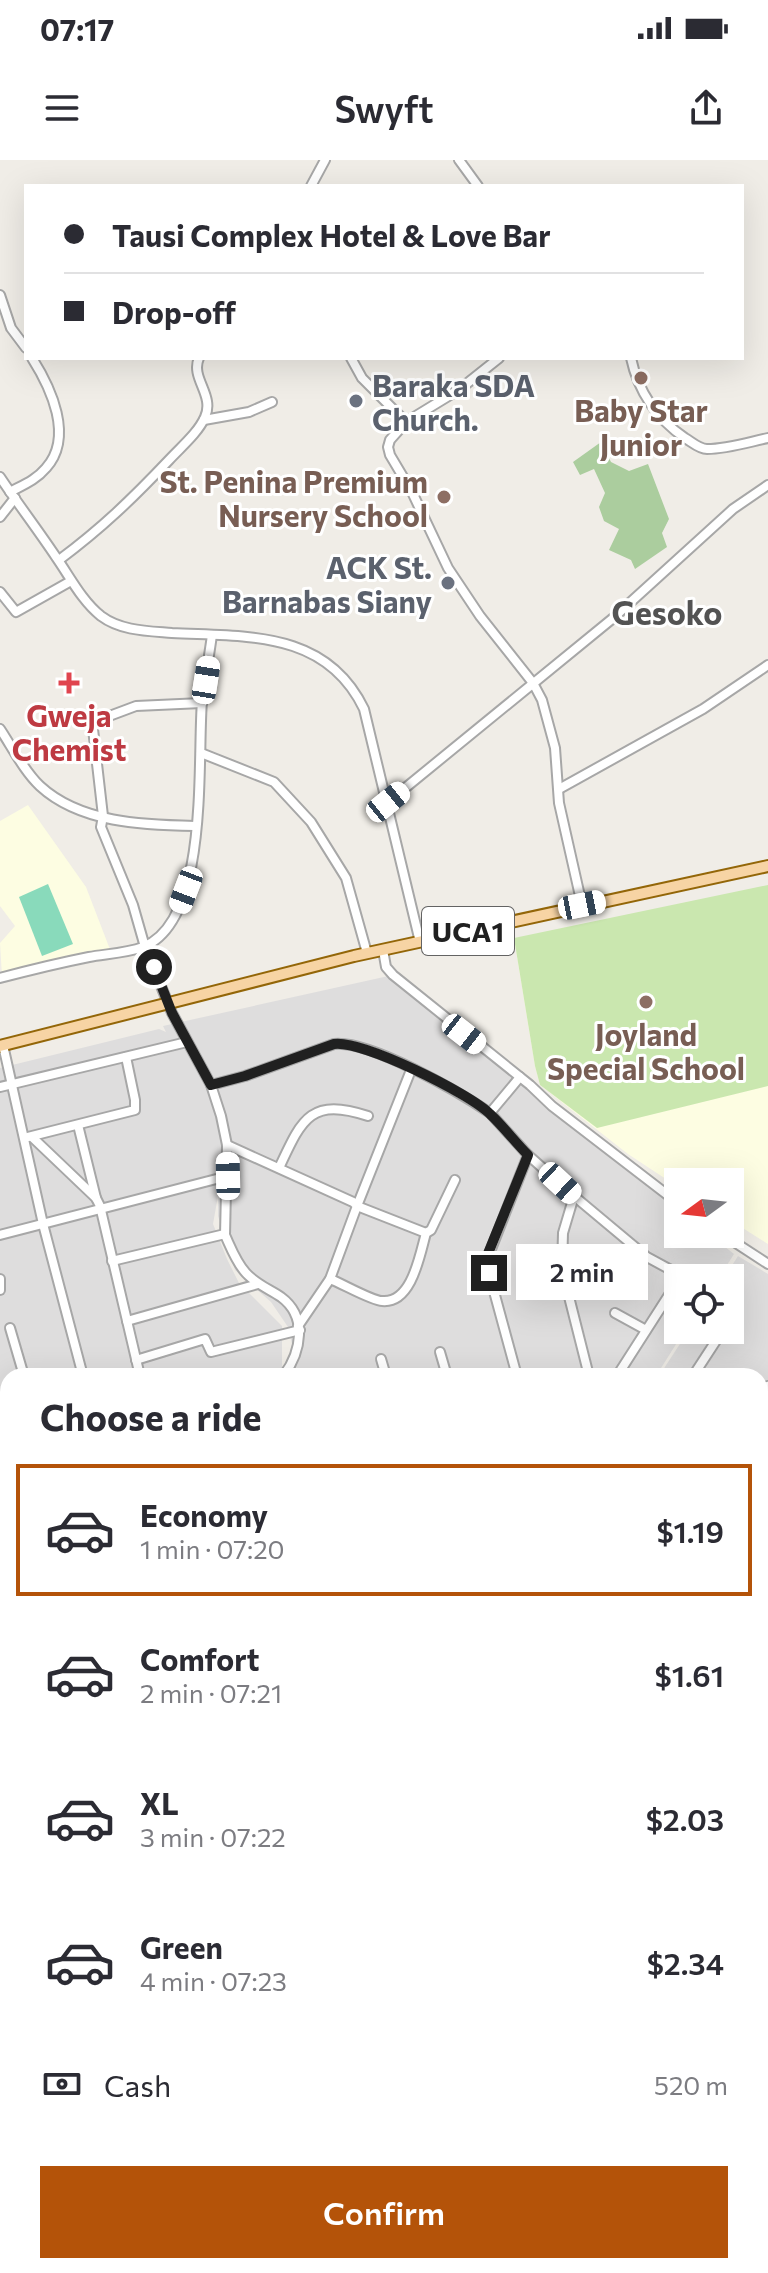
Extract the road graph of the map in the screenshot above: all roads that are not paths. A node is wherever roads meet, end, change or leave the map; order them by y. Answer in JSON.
{"nodes":[{"id":1,"x":325,"y":160,"type":"edge"},
{"id":2,"x":459,"y":160,"type":"edge"},
{"id":3,"x":312,"y":184,"type":"edge"},
{"id":4,"x":477,"y":184,"type":"edge"},
{"id":5,"x":0,"y":295,"type":"edge"},
{"id":6,"x":24,"y":345,"type":"edge"},
{"id":7,"x":33,"y":360,"type":"edge"},
{"id":8,"x":199,"y":360,"type":"edge"},
{"id":9,"x":352,"y":360,"type":"edge"},
{"id":10,"x":496,"y":360,"type":"edge"},
{"id":11,"x":631,"y":360,"type":"edge"},
{"id":12,"x":272,"y":402,"type":"dead end"},
{"id":13,"x":204,"y":420,"type":"junction"},
{"id":14,"x":406,"y":422,"type":"junction"},
{"id":15,"x":768,"y":438,"type":"edge"},
{"id":16,"x":0,"y":477,"type":"edge"},
{"id":17,"x":768,"y":485,"type":"edge"},
{"id":18,"x":12,"y":495,"type":"junction"},
{"id":19,"x":0,"y":517,"type":"edge"},
{"id":20,"x":59,"y":560,"type":"junction"},
{"id":21,"x":71,"y":581,"type":"junction"},
{"id":22,"x":0,"y":592,"type":"edge"},
{"id":23,"x":212,"y":635,"type":"junction"},
{"id":24,"x":768,"y":665,"type":"edge"},
{"id":25,"x":533,"y":683,"type":"junction"},
{"id":26,"x":202,"y":703,"type":"junction"},
{"id":27,"x":0,"y":729,"type":"edge"},
{"id":28,"x":201,"y":753,"type":"junction"},
{"id":29,"x":559,"y":789,"type":"junction"},
{"id":30,"x":388,"y":802,"type":"junction"},
{"id":31,"x":103,"y":816,"type":"junction"},
{"id":32,"x":195,"y":826,"type":"junction"},
{"id":33,"x":768,"y":866,"type":"edge"},
{"id":34,"x":582,"y":905,"type":"junction"},
{"id":35,"x":420,"y":942,"type":"junction"},
{"id":36,"x":145,"y":947,"type":"junction"},
{"id":37,"x":383,"y":950,"type":"junction"},
{"id":38,"x":367,"y":953,"type":"junction"},
{"id":39,"x":0,"y":978,"type":"edge"},
{"id":40,"x":169,"y":1002,"type":"junction"},
{"id":41,"x":187,"y":1042,"type":"junction"},
{"id":42,"x":2,"y":1045,"type":"edge"},
{"id":43,"x":126,"y":1057,"type":"junction"},
{"id":44,"x":411,"y":1070,"type":"junction"},
{"id":45,"x":520,"y":1077,"type":"junction"},
{"id":46,"x":11,"y":1085,"type":"junction"},
{"id":47,"x":211,"y":1085,"type":"junction"},
{"id":48,"x":0,"y":1087,"type":"edge"},
{"id":49,"x":490,"y":1113,"type":"junction"},
{"id":50,"x":368,"y":1116,"type":"dead end"},
{"id":51,"x":78,"y":1125,"type":"junction"},
{"id":52,"x":28,"y":1138,"type":"junction"},
{"id":53,"x":227,"y":1145,"type":"junction"},
{"id":54,"x":528,"y":1155,"type":"junction"},
{"id":55,"x":279,"y":1168,"type":"junction"},
{"id":56,"x":228,"y":1176,"type":"junction"},
{"id":57,"x":455,"y":1180,"type":"dead end"},
{"id":58,"x":664,"y":1192,"type":"edge"},
{"id":59,"x":574,"y":1196,"type":"junction"},
{"id":60,"x":96,"y":1198,"type":"junction"},
{"id":61,"x":357,"y":1206,"type":"junction"},
{"id":62,"x":101,"y":1209,"type":"junction"},
{"id":63,"x":43,"y":1224,"type":"junction"},
{"id":64,"x":426,"y":1233,"type":"junction"},
{"id":65,"x":225,"y":1234,"type":"junction"},
{"id":66,"x":0,"y":1235,"type":"edge"},
{"id":67,"x":743,"y":1248,"type":"edge"},
{"id":68,"x":112,"y":1261,"type":"junction"},
{"id":69,"x":768,"y":1264,"type":"edge"},
{"id":70,"x":0,"y":1279,"type":"edge"},
{"id":71,"x":330,"y":1279,"type":"junction"},
{"id":72,"x":258,"y":1284,"type":"junction"},
{"id":73,"x":0,"y":1290,"type":"edge"},
{"id":74,"x":615,"y":1313,"type":"dead end"},
{"id":75,"x":127,"y":1321,"type":"junction"},
{"id":76,"x":10,"y":1328,"type":"dead end"},
{"id":77,"x":299,"y":1328,"type":"junction"},
{"id":78,"x":646,"y":1330,"type":"junction"},
{"id":79,"x":714,"y":1344,"type":"edge"},
{"id":80,"x":440,"y":1352,"type":"dead end"},
{"id":81,"x":381,"y":1359,"type":"dead end"},
{"id":82,"x":136,"y":1360,"type":"junction"},
{"id":83,"x":22,"y":1368,"type":"edge"},
{"id":84,"x":81,"y":1368,"type":"edge"},
{"id":85,"x":138,"y":1368,"type":"edge"},
{"id":86,"x":289,"y":1368,"type":"edge"},
{"id":87,"x":384,"y":1368,"type":"edge"},
{"id":88,"x":445,"y":1368,"type":"edge"},
{"id":89,"x":515,"y":1368,"type":"edge"},
{"id":90,"x":587,"y":1368,"type":"edge"},
{"id":91,"x":622,"y":1368,"type":"edge"},
{"id":92,"x":698,"y":1368,"type":"edge"}],
"edges":[{"from":1,"to":3,"type":"street"},
{"from":2,"to":4,"type":"street"},
{"from":5,"to":6,"type":"street"},
{"from":7,"to":18,"type":"street"},
{"from":8,"to":13,"type":"street"},
{"from":9,"to":14,"type":"street"},
{"from":10,"to":14,"type":"street"},
{"from":11,"to":15,"type":"street"},
{"from":12,"to":13,"type":"street"},
{"from":13,"to":20,"type":"street"},
{"from":14,"to":25,"type":"street"},
{"from":16,"to":18,"type":"street"},
{"from":17,"to":25,"type":"street"},
{"from":18,"to":19,"type":"street"},
{"from":18,"to":20,"type":"street"},
{"from":20,"to":21,"type":"street"},
{"from":21,"to":22,"type":"street"},
{"from":21,"to":23,"type":"street"},
{"from":23,"to":26,"type":"street"},
{"from":23,"to":30,"type":"street"},
{"from":24,"to":29,"type":"street"},
{"from":25,"to":29,"type":"street"},
{"from":25,"to":30,"type":"street"},
{"from":26,"to":28,"type":"street"},
{"from":26,"to":31,"type":"street"},
{"from":27,"to":31,"type":"street"},
{"from":28,"to":32,"type":"street"},
{"from":28,"to":38,"type":"street"},
{"from":29,"to":34,"type":"street"},
{"from":30,"to":35,"type":"street"},
{"from":31,"to":32,"type":"street"},
{"from":31,"to":36,"type":"street"},
{"from":32,"to":36,"type":"street"},
{"from":33,"to":34,"type":"main road","number":"UCA1"},
{"from":34,"to":35,"type":"main road","number":"UCA1"},
{"from":35,"to":37,"type":"main road","number":"UCA1"},
{"from":36,"to":39,"type":"street"},
{"from":36,"to":40,"type":"street"},
{"from":37,"to":38,"type":"main road","number":"UCA1"},
{"from":37,"to":45,"type":"street"},
{"from":38,"to":40,"type":"main road","number":"UCA1"},
{"from":40,"to":41,"type":"street"},
{"from":40,"to":42,"type":"main road","number":"UCA1"},
{"from":41,"to":43,"type":"street"},
{"from":41,"to":47,"type":"street"},
{"from":42,"to":46,"type":"street"},
{"from":43,"to":46,"type":"street"},
{"from":43,"to":51,"type":"street"},
{"from":44,"to":47,"type":"street"},
{"from":44,"to":49,"type":"street"},
{"from":44,"to":61,"type":"street"},
{"from":45,"to":49,"type":"street"},
{"from":45,"to":58,"type":"street"},
{"from":46,"to":48,"type":"street"},
{"from":46,"to":52,"type":"street"},
{"from":47,"to":53,"type":"street"},
{"from":49,"to":54,"type":"street"},
{"from":50,"to":55,"type":"street"},
{"from":51,"to":52,"type":"street"},
{"from":51,"to":60,"type":"street"},
{"from":52,"to":60,"type":"street"},
{"from":52,"to":63,"type":"street"},
{"from":53,"to":55,"type":"street"},
{"from":53,"to":56,"type":"street"},
{"from":54,"to":59,"type":"street"},
{"from":54,"to":89,"type":"street"},
{"from":55,"to":61,"type":"street"},
{"from":56,"to":62,"type":"street"},
{"from":56,"to":65,"type":"street"},
{"from":57,"to":64,"type":"street"},
{"from":59,"to":78,"type":"street"},
{"from":59,"to":90,"type":"street"},
{"from":60,"to":62,"type":"street"},
{"from":61,"to":64,"type":"street"},
{"from":61,"to":71,"type":"street"},
{"from":62,"to":63,"type":"street"},
{"from":62,"to":68,"type":"street"},
{"from":63,"to":66,"type":"street"},
{"from":63,"to":84,"type":"street"},
{"from":64,"to":71,"type":"street"},
{"from":65,"to":68,"type":"street"},
{"from":65,"to":72,"type":"street"},
{"from":67,"to":69,"type":"street"},
{"from":68,"to":75,"type":"street"},
{"from":70,"to":73,"type":"street"},
{"from":71,"to":77,"type":"street"},
{"from":72,"to":75,"type":"street"},
{"from":72,"to":77,"type":"street"},
{"from":74,"to":78,"type":"street"},
{"from":75,"to":82,"type":"street"},
{"from":76,"to":83,"type":"street"},
{"from":77,"to":82,"type":"street"},
{"from":77,"to":86,"type":"street"},
{"from":78,"to":91,"type":"street"},
{"from":79,"to":92,"type":"street"},
{"from":80,"to":88,"type":"street"},
{"from":81,"to":87,"type":"street"},
{"from":82,"to":85,"type":"street"}]}
